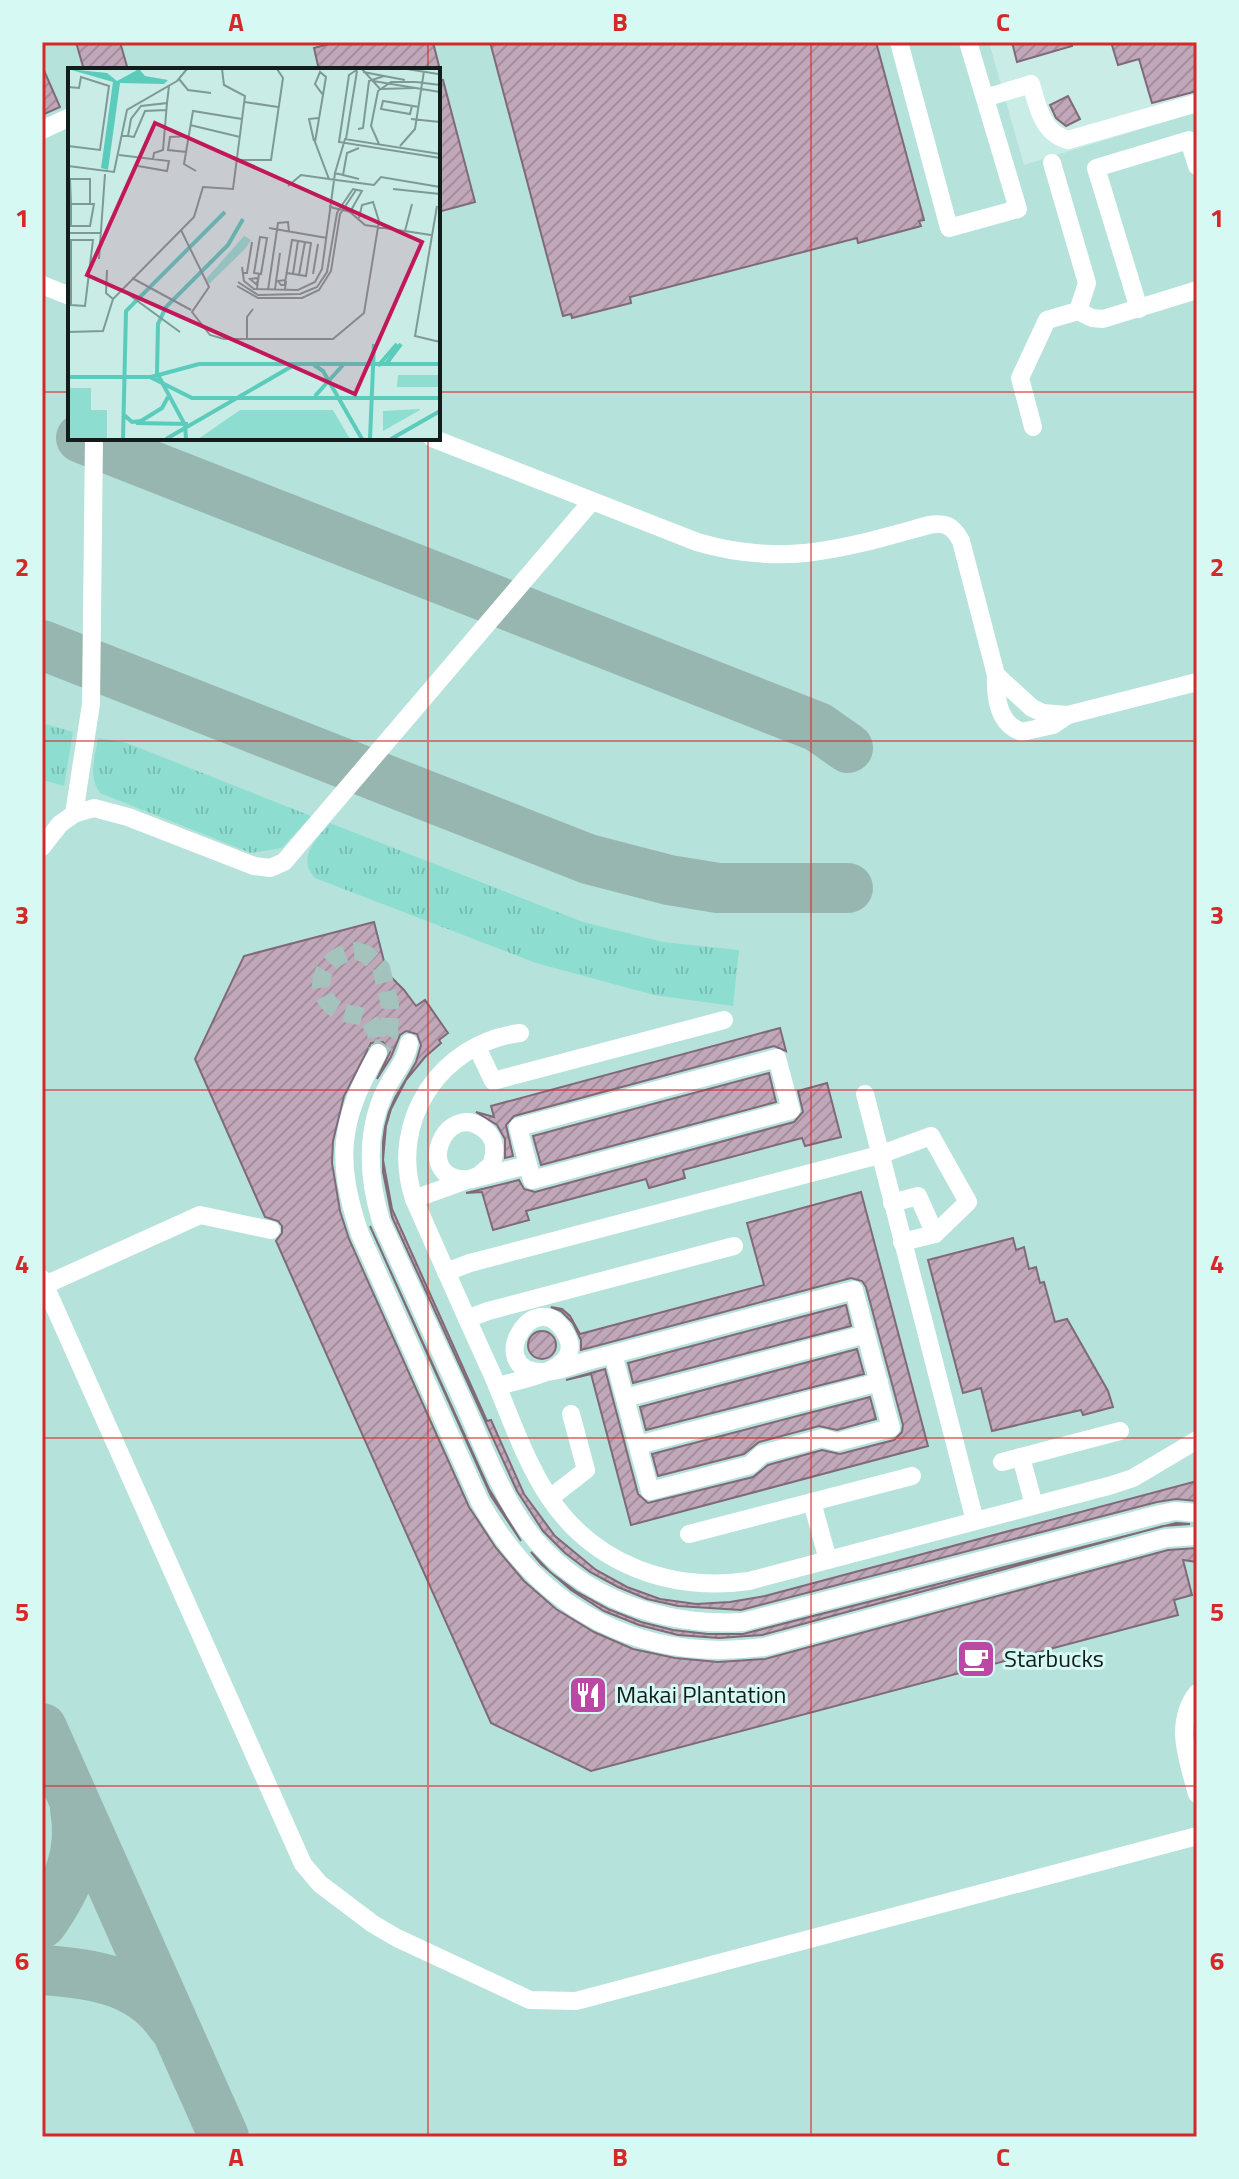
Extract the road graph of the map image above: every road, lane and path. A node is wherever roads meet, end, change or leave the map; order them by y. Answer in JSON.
{"nodes":[{"id":1,"x":899,"y":42,"type":"edge"},
{"id":2,"x":968,"y":42,"type":"edge"},
{"id":3,"x":985,"y":98,"type":"junction"},
{"id":4,"x":1197,"y":103,"type":"edge"},
{"id":5,"x":68,"y":118,"type":"edge"},
{"id":6,"x":42,"y":130,"type":"edge"},
{"id":7,"x":1052,"y":163,"type":"dead end"},
{"id":8,"x":1197,"y":166,"type":"edge"},
{"id":9,"x":42,"y":285,"type":"edge"},
{"id":10,"x":1197,"y":290,"type":"edge"},
{"id":11,"x":68,"y":295,"type":"edge"},
{"id":12,"x":1139,"y":309,"type":"junction"},
{"id":13,"x":1078,"y":311,"type":"junction"},
{"id":14,"x":1033,"y":427,"type":"dead end"},
{"id":15,"x":94,"y":440,"type":"edge"},
{"id":16,"x":437,"y":440,"type":"edge"},
{"id":17,"x":592,"y":501,"type":"junction"},
{"id":18,"x":996,"y":675,"type":"junction"},
{"id":19,"x":1197,"y":682,"type":"edge"},
{"id":20,"x":1068,"y":715,"type":"junction"},
{"id":21,"x":74,"y":814,"type":"junction"},
{"id":22,"x":42,"y":847,"type":"edge"},
{"id":23,"x":724,"y":1020,"type":"dead end"},
{"id":24,"x":520,"y":1033,"type":"dead end"},
{"id":25,"x":409,"y":1043,"type":"dead end"},
{"id":26,"x":477,"y":1047,"type":"junction"},
{"id":27,"x":378,"y":1053,"type":"dead end"},
{"id":28,"x":865,"y":1094,"type":"dead end"},
{"id":29,"x":879,"y":1155,"type":"junction"},
{"id":30,"x":521,"y":1167,"type":"junction"},
{"id":31,"x":414,"y":1199,"type":"junction"},
{"id":32,"x":892,"y":1203,"type":"junction"},
{"id":33,"x":271,"y":1230,"type":"dead end"},
{"id":34,"x":935,"y":1234,"type":"junction"},
{"id":35,"x":902,"y":1242,"type":"junction"},
{"id":36,"x":734,"y":1246,"type":"dead end"},
{"id":37,"x":446,"y":1272,"type":"junction"},
{"id":38,"x":43,"y":1282,"type":"edge"},
{"id":39,"x":467,"y":1319,"type":"junction"},
{"id":40,"x":866,"y":1334,"type":"junction"},
{"id":41,"x":613,"y":1354,"type":"junction"},
{"id":42,"x":879,"y":1382,"type":"junction"},
{"id":43,"x":497,"y":1386,"type":"junction"},
{"id":44,"x":625,"y":1398,"type":"junction"},
{"id":45,"x":571,"y":1414,"type":"dead end"},
{"id":46,"x":1120,"y":1431,"type":"dead end"},
{"id":47,"x":1197,"y":1440,"type":"edge"},
{"id":48,"x":638,"y":1445,"type":"junction"},
{"id":49,"x":1197,"y":1451,"type":"edge"},
{"id":50,"x":1021,"y":1457,"type":"junction"},
{"id":51,"x":1197,"y":1458,"type":"edge"},
{"id":52,"x":1002,"y":1462,"type":"dead end"},
{"id":53,"x":912,"y":1476,"type":"dead end"},
{"id":54,"x":550,"y":1498,"type":"junction"},
{"id":55,"x":812,"y":1502,"type":"junction"},
{"id":56,"x":1034,"y":1505,"type":"junction"},
{"id":57,"x":1197,"y":1513,"type":"edge"},
{"id":58,"x":975,"y":1521,"type":"junction"},
{"id":59,"x":689,"y":1534,"type":"dead end"},
{"id":60,"x":1197,"y":1536,"type":"edge"},
{"id":61,"x":828,"y":1560,"type":"junction"},
{"id":62,"x":1197,"y":1693,"type":"edge"},
{"id":63,"x":1197,"y":1794,"type":"edge"},
{"id":64,"x":1197,"y":1836,"type":"edge"}],
"edges":[{"from":1,"to":3,"type":"street"},
{"from":2,"to":3,"type":"street"},
{"from":3,"to":4,"type":"street"},
{"from":5,"to":6,"type":"street"},
{"from":7,"to":13,"type":"street"},
{"from":8,"to":12,"type":"street"},
{"from":9,"to":11,"type":"street"},
{"from":10,"to":12,"type":"street"},
{"from":12,"to":13,"type":"street"},
{"from":13,"to":14,"type":"street"},
{"from":15,"to":21,"type":"street"},
{"from":16,"to":17,"type":"street"},
{"from":17,"to":18,"type":"street"},
{"from":17,"to":21,"type":"street"},
{"from":18,"to":20,"type":"street"},
{"from":18,"to":20,"type":"street"},
{"from":19,"to":20,"type":"street"},
{"from":21,"to":22,"type":"street"},
{"from":23,"to":26,"type":"street"},
{"from":24,"to":26,"type":"street"},
{"from":25,"to":57,"type":"street"},
{"from":26,"to":31,"type":"street"},
{"from":27,"to":60,"type":"street"},
{"from":28,"to":29,"type":"street"},
{"from":29,"to":32,"type":"street"},
{"from":29,"to":34,"type":"street"},
{"from":29,"to":37,"type":"street"},
{"from":30,"to":30,"type":"street"},
{"from":30,"to":31,"type":"street"},
{"from":31,"to":37,"type":"street"},
{"from":32,"to":34,"type":"street"},
{"from":32,"to":35,"type":"street"},
{"from":33,"to":38,"type":"street"},
{"from":34,"to":35,"type":"street"},
{"from":35,"to":58,"type":"street"},
{"from":36,"to":39,"type":"street"},
{"from":37,"to":39,"type":"street"},
{"from":38,"to":64,"type":"street"},
{"from":39,"to":43,"type":"street"},
{"from":40,"to":41,"type":"street"},
{"from":40,"to":42,"type":"street"},
{"from":40,"to":44,"type":"street"},
{"from":41,"to":43,"type":"street"},
{"from":41,"to":44,"type":"street"},
{"from":42,"to":48,"type":"street"},
{"from":42,"to":48,"type":"street"},
{"from":43,"to":54,"type":"street"},
{"from":44,"to":48,"type":"street"},
{"from":45,"to":54,"type":"street"},
{"from":46,"to":50,"type":"street"},
{"from":47,"to":56,"type":"street"},
{"from":49,"to":51,"type":"street"},
{"from":50,"to":52,"type":"street"},
{"from":50,"to":56,"type":"street"},
{"from":53,"to":55,"type":"street"},
{"from":54,"to":61,"type":"street"},
{"from":55,"to":59,"type":"street"},
{"from":55,"to":61,"type":"street"},
{"from":56,"to":58,"type":"street"},
{"from":58,"to":61,"type":"street"},
{"from":62,"to":63,"type":"street"}]}
